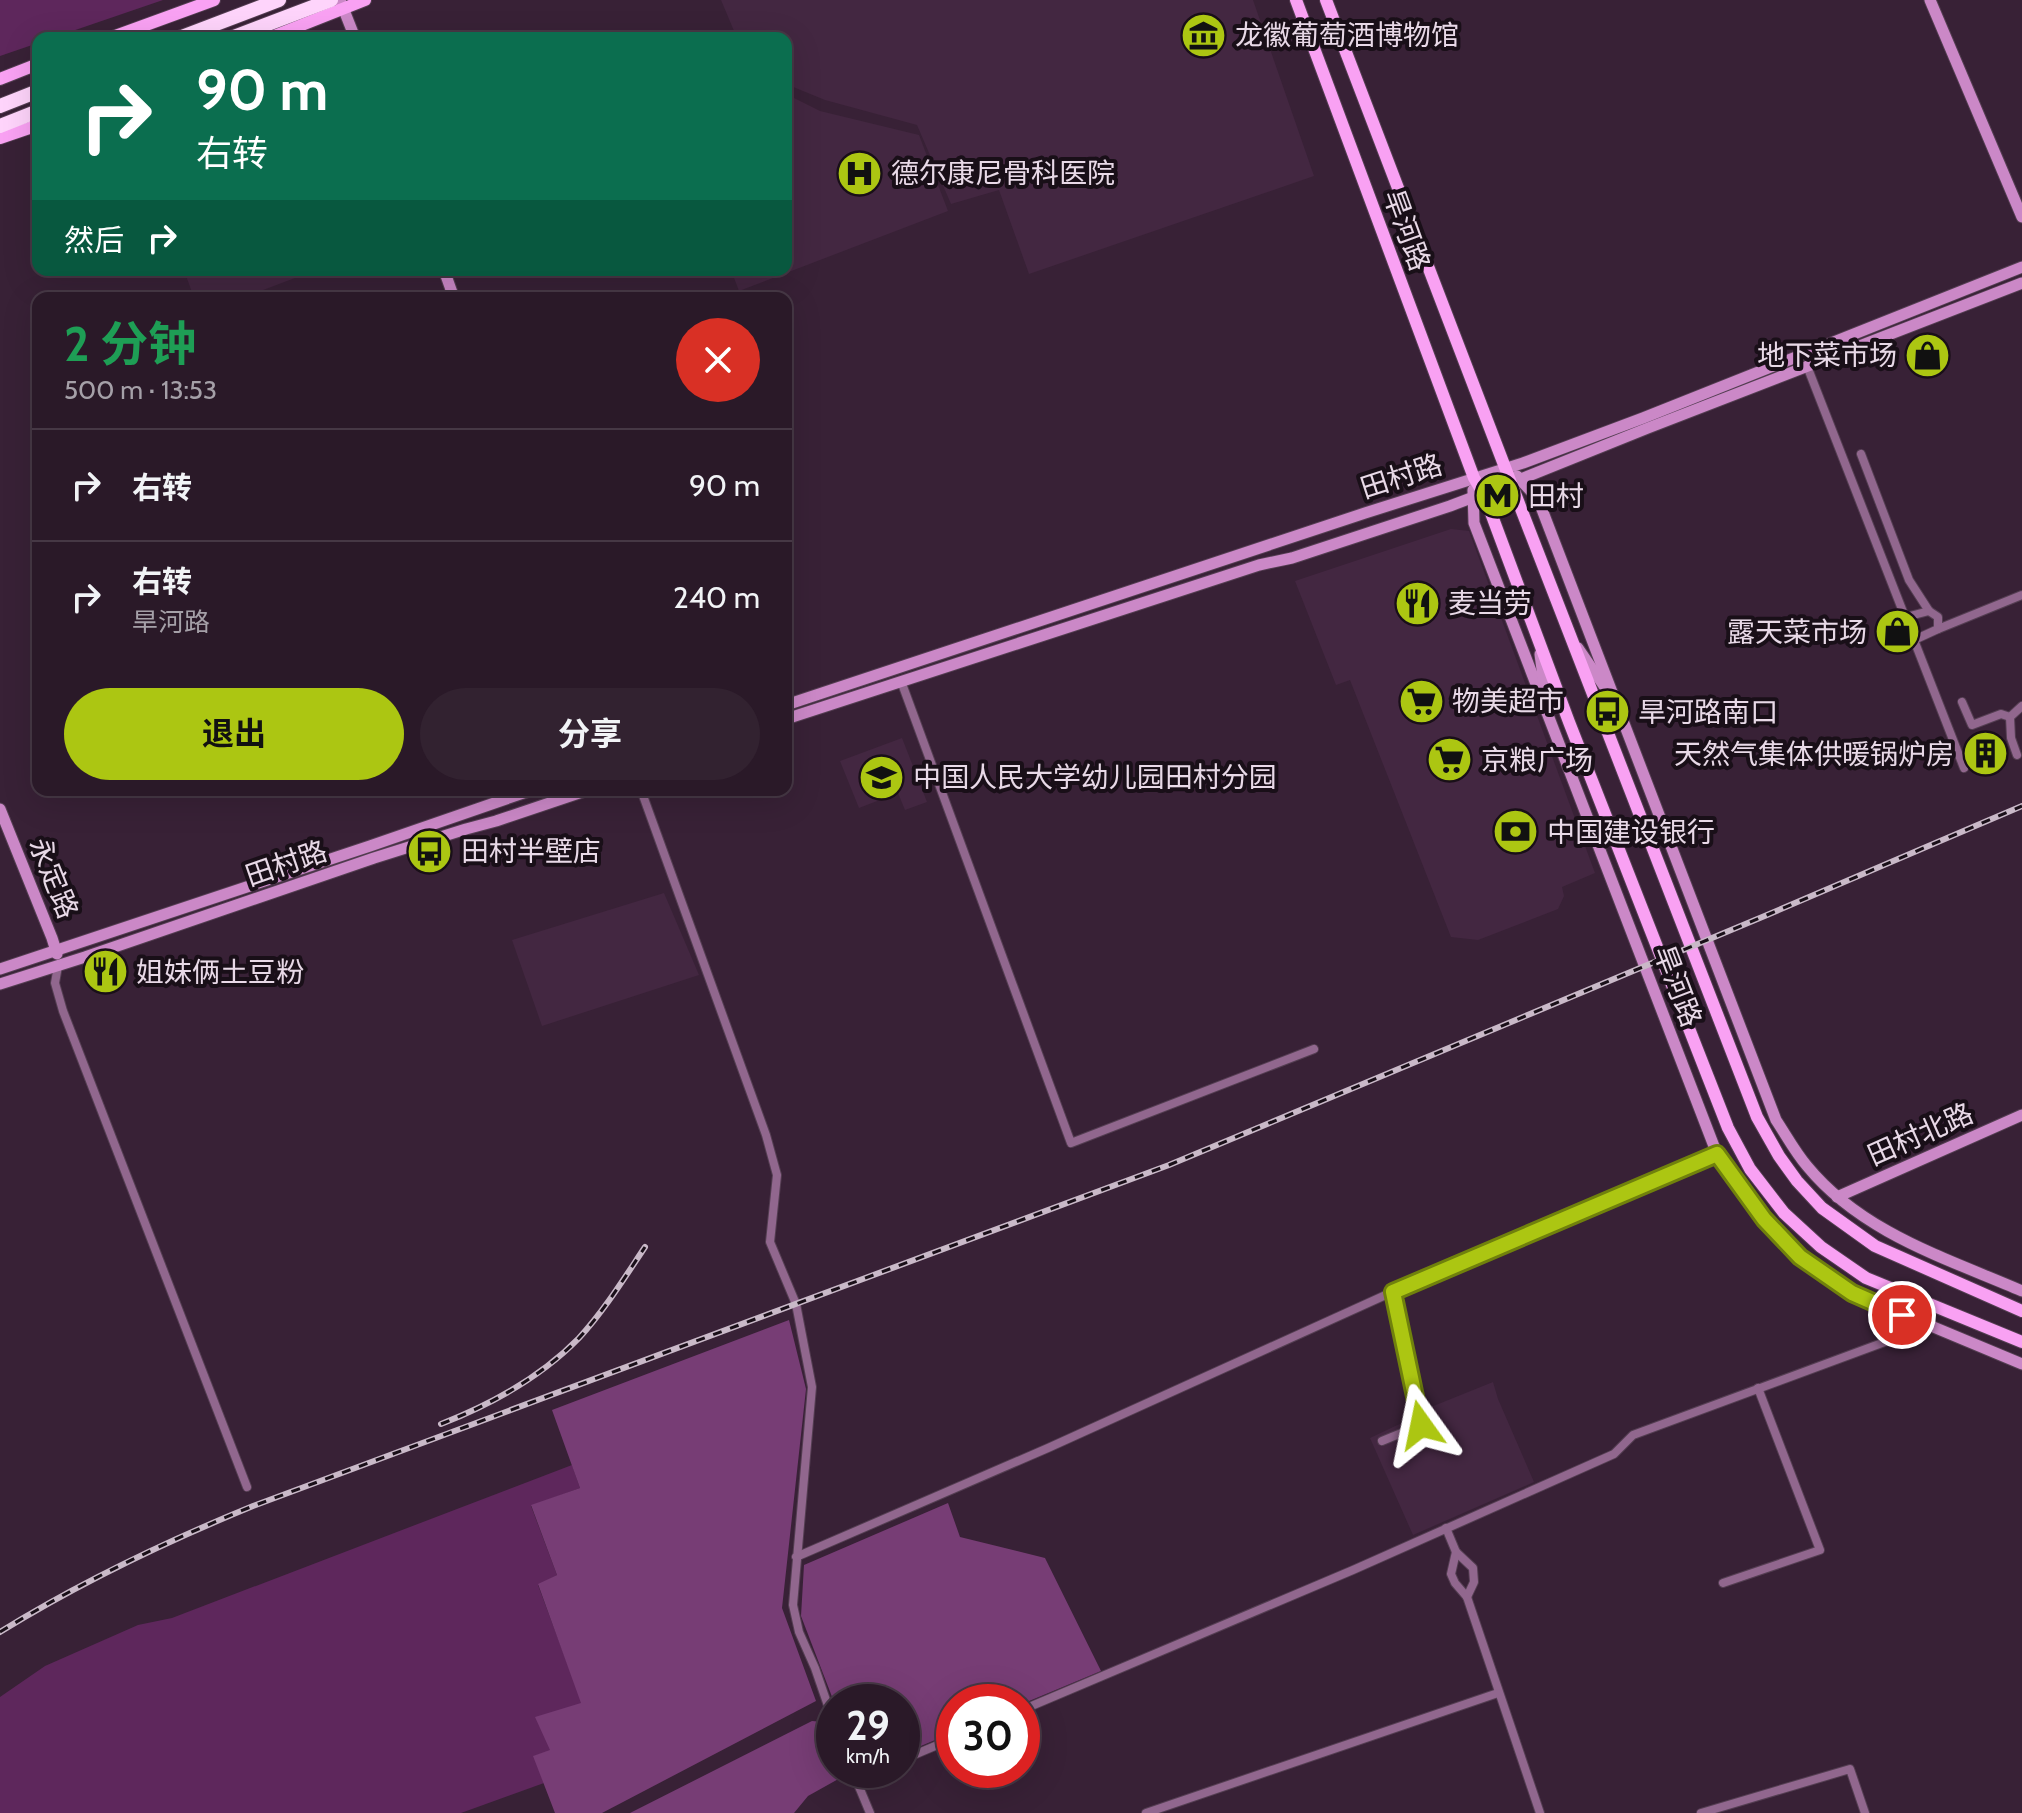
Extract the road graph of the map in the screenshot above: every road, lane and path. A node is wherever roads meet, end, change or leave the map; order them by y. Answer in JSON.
{"nodes":[{"id":1,"x":214,"y":0,"type":"edge"},
{"id":2,"x":279,"y":0,"type":"edge"},
{"id":3,"x":331,"y":0,"type":"edge"},
{"id":4,"x":365,"y":0,"type":"edge"},
{"id":5,"x":1296,"y":0,"type":"edge"},
{"id":6,"x":1326,"y":0,"type":"edge"},
{"id":7,"x":1930,"y":0,"type":"edge"},
{"id":8,"x":342,"y":4,"type":"edge"},
{"id":9,"x":126,"y":32,"type":"edge"},
{"id":10,"x":195,"y":32,"type":"edge"},
{"id":11,"x":247,"y":32,"type":"edge"},
{"id":12,"x":282,"y":32,"type":"edge"},
{"id":13,"x":353,"y":32,"type":"edge"},
{"id":14,"x":32,"y":66,"type":"edge"},
{"id":15,"x":0,"y":79,"type":"edge"},
{"id":16,"x":32,"y":93,"type":"edge"},
{"id":17,"x":0,"y":106,"type":"edge"},
{"id":18,"x":32,"y":113,"type":"edge"},
{"id":19,"x":0,"y":126,"type":"edge"},
{"id":20,"x":32,"y":127,"type":"edge"},
{"id":21,"x":0,"y":138,"type":"edge"},
{"id":22,"x":2022,"y":217,"type":"edge"},
{"id":23,"x":2022,"y":267,"type":"edge"},
{"id":24,"x":2022,"y":283,"type":"edge"},
{"id":25,"x":1807,"y":366,"type":"junction"},
{"id":26,"x":1861,"y":454,"type":"dead end"},
{"id":27,"x":1505,"y":469,"type":"junction"},
{"id":28,"x":1474,"y":478,"type":"junction"},
{"id":29,"x":1516,"y":481,"type":"junction"},
{"id":30,"x":1478,"y":495,"type":"junction"},
{"id":31,"x":2022,"y":595,"type":"edge"},
{"id":32,"x":1929,"y":611,"type":"junction"},
{"id":33,"x":1906,"y":617,"type":"junction"},
{"id":34,"x":1938,"y":629,"type":"junction"},
{"id":35,"x":1538,"y":637,"type":"junction"},
{"id":36,"x":1571,"y":637,"type":"junction"},
{"id":37,"x":1914,"y":640,"type":"junction"},
{"id":38,"x":901,"y":681,"type":"junction"},
{"id":39,"x":1962,"y":702,"type":"dead end"},
{"id":40,"x":792,"y":703,"type":"edge"},
{"id":41,"x":1616,"y":703,"type":"junction"},
{"id":42,"x":2022,"y":706,"type":"edge"},
{"id":43,"x":792,"y":717,"type":"edge"},
{"id":44,"x":2010,"y":717,"type":"junction"},
{"id":45,"x":1549,"y":719,"type":"junction"},
{"id":46,"x":2017,"y":755,"type":"dead end"},
{"id":47,"x":1964,"y":768,"type":"dead end"},
{"id":48,"x":515,"y":796,"type":"edge"},
{"id":49,"x":570,"y":796,"type":"edge"},
{"id":50,"x":643,"y":796,"type":"edge"},
{"id":51,"x":0,"y":809,"type":"edge"},
{"id":52,"x":56,"y":949,"type":"junction"},
{"id":53,"x":58,"y":966,"type":"junction"},
{"id":54,"x":0,"y":969,"type":"edge"},
{"id":55,"x":0,"y":984,"type":"edge"},
{"id":56,"x":1314,"y":1049,"type":"dead end"},
{"id":57,"x":2022,"y":1115,"type":"edge"},
{"id":58,"x":1717,"y":1154,"type":"junction"},
{"id":59,"x":1837,"y":1197,"type":"junction"},
{"id":60,"x":2001,"y":1281,"type":"junction"},
{"id":61,"x":2022,"y":1291,"type":"edge"},
{"id":62,"x":1393,"y":1292,"type":"junction"},
{"id":63,"x":2022,"y":1297,"type":"edge"},
{"id":64,"x":2022,"y":1311,"type":"edge"},
{"id":65,"x":1928,"y":1326,"type":"junction"},
{"id":66,"x":2022,"y":1342,"type":"edge"},
{"id":67,"x":2022,"y":1364,"type":"edge"},
{"id":68,"x":1758,"y":1388,"type":"junction"},
{"id":69,"x":1382,"y":1441,"type":"dead end"},
{"id":70,"x":247,"y":1487,"type":"dead end"},
{"id":71,"x":1446,"y":1528,"type":"junction"},
{"id":72,"x":1456,"y":1552,"type":"junction"},
{"id":73,"x":796,"y":1557,"type":"junction"},
{"id":74,"x":1723,"y":1583,"type":"dead end"},
{"id":75,"x":1467,"y":1597,"type":"junction"},
{"id":76,"x":821,"y":1684,"type":"edge"},
{"id":77,"x":1498,"y":1693,"type":"junction"},
{"id":78,"x":1040,"y":1702,"type":"edge"},
{"id":79,"x":859,"y":1788,"type":"edge"},
{"id":80,"x":870,"y":1813,"type":"edge"},
{"id":81,"x":1146,"y":1813,"type":"edge"},
{"id":82,"x":1540,"y":1813,"type":"edge"},
{"id":83,"x":1701,"y":1813,"type":"edge"},
{"id":84,"x":1865,"y":1813,"type":"edge"}],
"edges":[{"from":1,"to":9,"type":"main road"},
{"from":2,"to":10,"type":"highway"},
{"from":3,"to":11,"type":"highway"},
{"from":4,"to":8,"type":"main road"},
{"from":5,"to":28,"type":"main road","name":"旱河路"},
{"from":6,"to":27,"type":"main road","name":"旱河路"},
{"from":7,"to":22,"type":"main road"},
{"from":8,"to":12,"type":"main road"},
{"from":8,"to":13,"type":"main road"},
{"from":14,"to":15,"type":"main road"},
{"from":16,"to":17,"type":"highway"},
{"from":18,"to":19,"type":"highway"},
{"from":20,"to":21,"type":"main road"},
{"from":23,"to":27,"type":"main road","name":"田村路"},
{"from":24,"to":25,"type":"main road","name":"田村路"},
{"from":25,"to":29,"type":"main road","name":"田村路"},
{"from":25,"to":33,"type":"street"},
{"from":26,"to":32,"type":"street"},
{"from":27,"to":28,"type":"main road","name":"田村路"},
{"from":27,"to":29,"type":"main road","name":"旱河路"},
{"from":28,"to":30,"type":"main road","name":"旱河路"},
{"from":28,"to":40,"type":"main road","name":"田村路"},
{"from":29,"to":30,"type":"main road","name":"田村路"},
{"from":29,"to":36,"type":"main road","name":"旱河路"},
{"from":29,"to":41,"type":"main road","name":"旱河路"},
{"from":30,"to":35,"type":"main road","name":"旱河路"},
{"from":30,"to":38,"type":"main road","name":"田村路"},
{"from":30,"to":45,"type":"main road","name":"旱河路"},
{"from":31,"to":34,"type":"street"},
{"from":32,"to":33,"type":"street"},
{"from":32,"to":34,"type":"street"},
{"from":33,"to":37,"type":"street"},
{"from":34,"to":37,"type":"street"},
{"from":35,"to":45,"type":"main road"},
{"from":35,"to":66,"type":"main road","name":"旱河路"},
{"from":36,"to":41,"type":"main road"},
{"from":36,"to":64,"type":"main road","name":"旱河路"},
{"from":37,"to":47,"type":"street"},
{"from":38,"to":43,"type":"main road","name":"田村路"},
{"from":38,"to":56,"type":"street"},
{"from":39,"to":44,"type":"street"},
{"from":41,"to":59,"type":"main road","name":"旱河路"},
{"from":42,"to":44,"type":"street"},
{"from":44,"to":46,"type":"street"},
{"from":45,"to":58,"type":"main road","name":"旱河路"},
{"from":48,"to":52,"type":"main road","name":"田村路"},
{"from":49,"to":53,"type":"main road","name":"田村路"},
{"from":50,"to":73,"type":"street"},
{"from":51,"to":52,"type":"main road","name":"永定路"},
{"from":52,"to":53,"type":"main road","name":"永定路"},
{"from":52,"to":54,"type":"main road","name":"田村路"},
{"from":53,"to":55,"type":"main road","name":"田村路"},
{"from":53,"to":70,"type":"street"},
{"from":57,"to":59,"type":"main road","name":"田村北路"},
{"from":58,"to":62,"type":"street"},
{"from":58,"to":65,"type":"main road","name":"旱河路"},
{"from":59,"to":60,"type":"main road","name":"旱河路"},
{"from":60,"to":61,"type":"main road","name":"旱河路"},
{"from":60,"to":63,"type":"main road"},
{"from":62,"to":69,"type":"street"},
{"from":62,"to":73,"type":"street"},
{"from":65,"to":67,"type":"main road","name":"旱河路"},
{"from":65,"to":68,"type":"street"},
{"from":68,"to":71,"type":"street"},
{"from":68,"to":74,"type":"street"},
{"from":71,"to":72,"type":"street"},
{"from":71,"to":78,"type":"street"},
{"from":72,"to":75,"type":"street"},
{"from":72,"to":75,"type":"street"},
{"from":73,"to":76,"type":"street"},
{"from":75,"to":77,"type":"street"},
{"from":77,"to":81,"type":"street"},
{"from":77,"to":82,"type":"street"},
{"from":79,"to":80,"type":"street"},
{"from":83,"to":84,"type":"street"}]}
